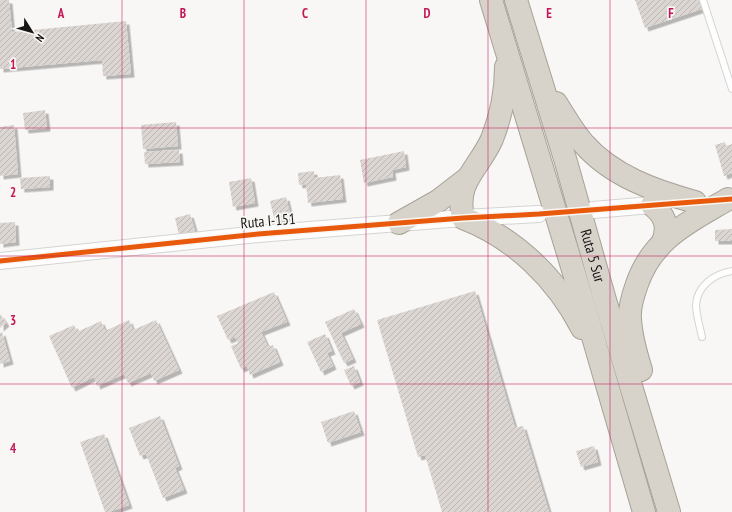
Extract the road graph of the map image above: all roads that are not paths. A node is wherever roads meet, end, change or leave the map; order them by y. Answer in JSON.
{"nodes":[{"id":1,"x":491,"y":0,"type":"edge"},
{"id":2,"x":516,"y":0,"type":"edge"},
{"id":3,"x":703,"y":0,"type":"edge"},
{"id":4,"x":505,"y":44,"type":"junction"},
{"id":5,"x":532,"y":54,"type":"junction"},
{"id":6,"x":732,"y":89,"type":"edge"},
{"id":7,"x":468,"y":178,"type":"junction"},
{"id":8,"x":730,"y":199,"type":"edge"},
{"id":9,"x":695,"y":202,"type":"junction"},
{"id":10,"x":652,"y":205,"type":"junction"},
{"id":11,"x":592,"y":210,"type":"dead end"},
{"id":12,"x":539,"y":214,"type":"dead end"},
{"id":13,"x":463,"y":218,"type":"junction"},
{"id":14,"x":399,"y":223,"type":"junction"},
{"id":15,"x":663,"y":242,"type":"junction"},
{"id":16,"x":0,"y":261,"type":"edge"},
{"id":17,"x":732,"y":271,"type":"edge"},
{"id":18,"x":702,"y":337,"type":"dead end"},
{"id":19,"x":602,"y":371,"type":"junction"},
{"id":20,"x":667,"y":505,"type":"edge"},
{"id":21,"x":644,"y":512,"type":"edge"}],
"edges":[{"from":1,"to":4,"type":"highway","name":"Ruta 5 Sur"},
{"from":2,"to":5,"type":"highway","name":"Ruta 5 Sur"},
{"from":3,"to":6,"type":"lane"},
{"from":4,"to":7,"type":"highway"},
{"from":4,"to":19,"type":"highway","name":"Ruta 5 Sur"},
{"from":5,"to":9,"type":"highway"},
{"from":5,"to":20,"type":"highway","name":"Ruta 5 Sur"},
{"from":7,"to":13,"type":"highway"},
{"from":7,"to":14,"type":"highway"},
{"from":8,"to":9,"type":"street"},
{"from":8,"to":15,"type":"highway"},
{"from":9,"to":10,"type":"street"},
{"from":10,"to":11,"type":"street"},
{"from":10,"to":15,"type":"highway"},
{"from":12,"to":13,"type":"street","name":"Ruta I-151"},
{"from":13,"to":14,"type":"street","name":"Ruta I-151"},
{"from":13,"to":19,"type":"highway"},
{"from":14,"to":16,"type":"street","name":"Ruta I-151"},
{"from":15,"to":20,"type":"highway"},
{"from":17,"to":18,"type":"lane"},
{"from":19,"to":21,"type":"highway","name":"Ruta 5 Sur"}]}
